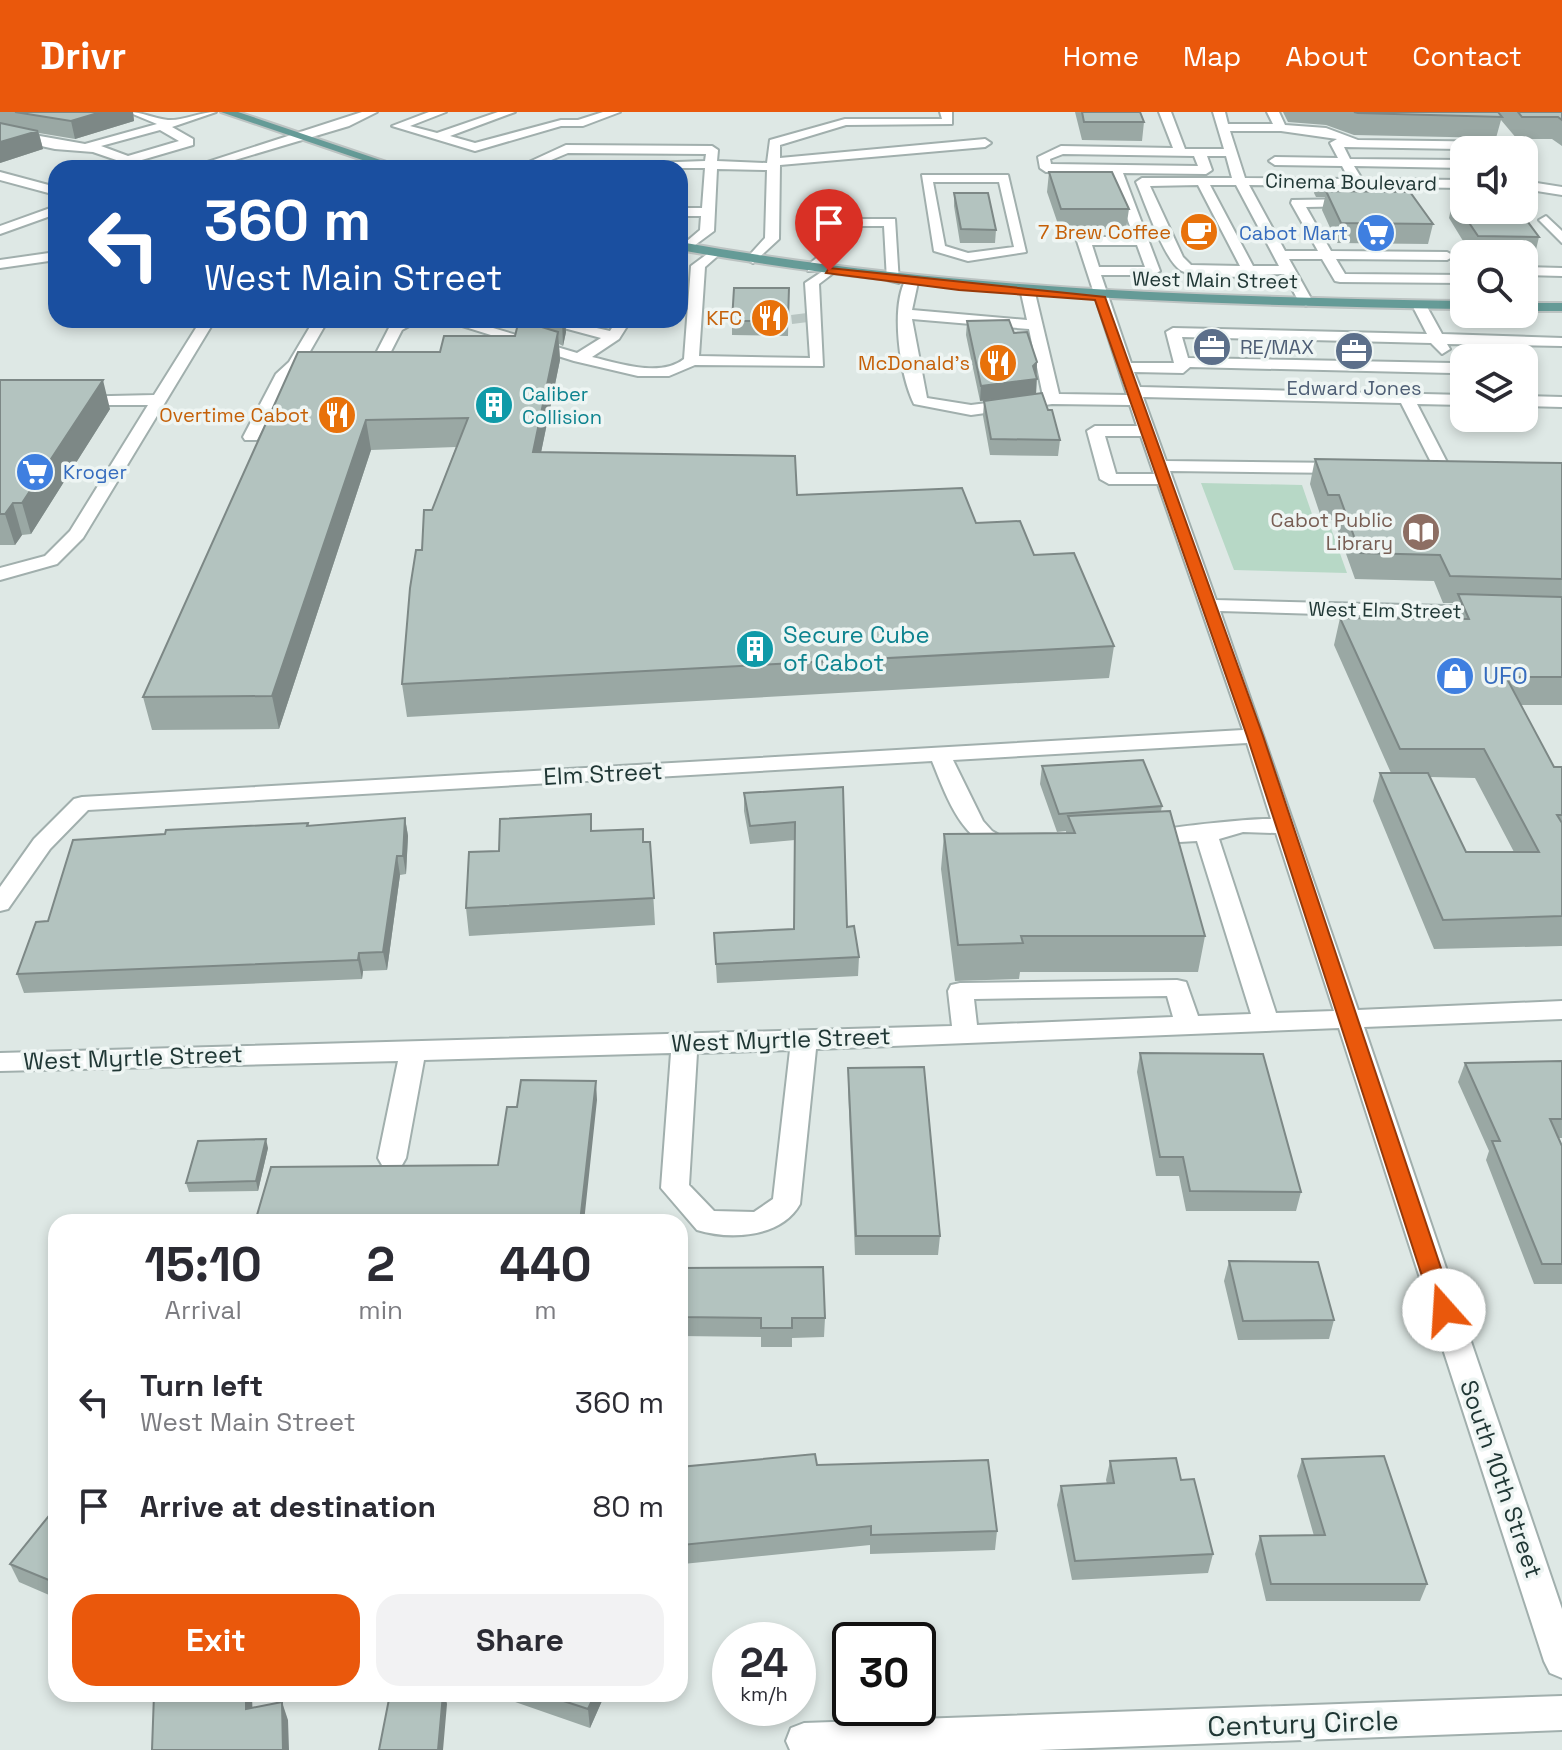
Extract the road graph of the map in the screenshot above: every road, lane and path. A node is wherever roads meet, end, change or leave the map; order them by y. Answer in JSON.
{"nodes":[{"id":1,"x":134,"y":112,"type":"edge"},
{"id":2,"x":210,"y":112,"type":"edge"},
{"id":3,"x":227,"y":112,"type":"edge"},
{"id":4,"x":371,"y":112,"type":"edge"},
{"id":5,"x":440,"y":112,"type":"edge"},
{"id":6,"x":509,"y":112,"type":"edge"},
{"id":7,"x":614,"y":112,"type":"edge"},
{"id":8,"x":821,"y":112,"type":"edge"},
{"id":9,"x":946,"y":112,"type":"edge"},
{"id":10,"x":1165,"y":112,"type":"edge"},
{"id":11,"x":1219,"y":112,"type":"edge"},
{"id":12,"x":1273,"y":112,"type":"edge"},
{"id":13,"x":535,"y":116,"type":"dead end"},
{"id":14,"x":561,"y":123,"type":"junction"},
{"id":15,"x":165,"y":125,"type":"junction"},
{"id":16,"x":1224,"y":127,"type":"junction"},
{"id":17,"x":822,"y":128,"type":"junction"},
{"id":18,"x":1281,"y":128,"type":"junction"},
{"id":19,"x":1501,"y":129,"type":"edge"},
{"id":20,"x":0,"y":133,"type":"edge"},
{"id":21,"x":1507,"y":136,"type":"edge"},
{"id":22,"x":302,"y":137,"type":"junction"},
{"id":23,"x":437,"y":137,"type":"junction"},
{"id":24,"x":1269,"y":142,"type":"dead end"},
{"id":25,"x":985,"y":143,"type":"dead end"},
{"id":26,"x":1336,"y":143,"type":"junction"},
{"id":27,"x":1358,"y":143,"type":"junction"},
{"id":28,"x":1450,"y":146,"type":"edge"},
{"id":29,"x":94,"y":148,"type":"junction"},
{"id":30,"x":1180,"y":152,"type":"junction"},
{"id":31,"x":1199,"y":152,"type":"junction"},
{"id":32,"x":1233,"y":153,"type":"junction"},
{"id":33,"x":142,"y":156,"type":"junction"},
{"id":34,"x":156,"y":160,"type":"edge"},
{"id":35,"x":223,"y":160,"type":"edge"},
{"id":36,"x":373,"y":160,"type":"edge"},
{"id":37,"x":541,"y":160,"type":"edge"},
{"id":38,"x":1275,"y":161,"type":"dead end"},
{"id":39,"x":1347,"y":162,"type":"junction"},
{"id":40,"x":688,"y":164,"type":"edge"},
{"id":41,"x":775,"y":164,"type":"junction"},
{"id":42,"x":1450,"y":164,"type":"edge"},
{"id":43,"x":710,"y":167,"type":"junction"},
{"id":44,"x":1115,"y":169,"type":"junction"},
{"id":45,"x":0,"y":176,"type":"edge"},
{"id":46,"x":1239,"y":179,"type":"junction"},
{"id":47,"x":1202,"y":181,"type":"junction"},
{"id":48,"x":1357,"y":182,"type":"junction"},
{"id":49,"x":1396,"y":183,"type":"junction"},
{"id":50,"x":1450,"y":184,"type":"edge"},
{"id":51,"x":1538,"y":184,"type":"edge"},
{"id":52,"x":1540,"y":187,"type":"joint"},
{"id":53,"x":48,"y":189,"type":"edge"},
{"id":54,"x":1559,"y":189,"type":"edge"},
{"id":55,"x":1368,"y":203,"type":"edge"},
{"id":56,"x":1411,"y":204,"type":"edge"},
{"id":57,"x":688,"y":212,"type":"edge"},
{"id":58,"x":708,"y":212,"type":"junction"},
{"id":59,"x":48,"y":213,"type":"edge"},
{"id":60,"x":1546,"y":220,"type":"dead end"},
{"id":61,"x":0,"y":230,"type":"edge"},
{"id":62,"x":1562,"y":239,"type":"edge"},
{"id":63,"x":1141,"y":241,"type":"junction"},
{"id":64,"x":1438,"y":243,"type":"dead end"},
{"id":65,"x":688,"y":244,"type":"edge"},
{"id":66,"x":688,"y":248,"type":"edge"},
{"id":67,"x":714,"y":253,"type":"junction"},
{"id":68,"x":1281,"y":255,"type":"junction"},
{"id":69,"x":1327,"y":255,"type":"junction"},
{"id":70,"x":1447,"y":256,"type":"junction"},
{"id":71,"x":48,"y":257,"type":"edge"},
{"id":72,"x":1450,"y":258,"type":"edge"},
{"id":73,"x":753,"y":259,"type":"junction"},
{"id":74,"x":961,"y":259,"type":"junction"},
{"id":75,"x":0,"y":264,"type":"edge"},
{"id":76,"x":813,"y":268,"type":"junction"},
{"id":77,"x":1248,"y":269,"type":"junction"},
{"id":78,"x":1290,"y":270,"type":"junction"},
{"id":79,"x":829,"y":271,"type":"junction"},
{"id":80,"x":1093,"y":271,"type":"junction"},
{"id":81,"x":1538,"y":271,"type":"edge"},
{"id":82,"x":1562,"y":272,"type":"edge"},
{"id":83,"x":1450,"y":279,"type":"edge"},
{"id":84,"x":902,"y":281,"type":"junction"},
{"id":85,"x":959,"y":287,"type":"junction"},
{"id":86,"x":813,"y":293,"type":"junction"},
{"id":87,"x":1028,"y":293,"type":"junction"},
{"id":88,"x":1100,"y":297,"type":"junction"},
{"id":89,"x":1306,"y":302,"type":"junction"},
{"id":90,"x":1419,"y":305,"type":"junction"},
{"id":91,"x":1450,"y":305,"type":"edge"},
{"id":92,"x":1538,"y":307,"type":"edge"},
{"id":93,"x":1562,"y":307,"type":"edge"},
{"id":94,"x":904,"y":314,"type":"junction"},
{"id":95,"x":1037,"y":325,"type":"junction"},
{"id":96,"x":203,"y":328,"type":"edge"},
{"id":97,"x":316,"y":328,"type":"edge"},
{"id":98,"x":396,"y":328,"type":"edge"},
{"id":99,"x":477,"y":328,"type":"edge"},
{"id":100,"x":578,"y":328,"type":"edge"},
{"id":101,"x":619,"y":328,"type":"edge"},
{"id":102,"x":614,"y":336,"type":"junction"},
{"id":103,"x":1436,"y":339,"type":"junction"},
{"id":104,"x":1562,"y":342,"type":"edge"},
{"id":105,"x":579,"y":358,"type":"junction"},
{"id":106,"x":691,"y":360,"type":"junction"},
{"id":107,"x":721,"y":360,"type":"junction"},
{"id":108,"x":1182,"y":362,"type":"junction"},
{"id":109,"x":1450,"y":364,"type":"edge"},
{"id":110,"x":295,"y":365,"type":"junction"},
{"id":111,"x":1125,"y":367,"type":"junction"},
{"id":112,"x":1450,"y":368,"type":"edge"},
{"id":113,"x":1135,"y":396,"type":"junction"},
{"id":114,"x":1052,"y":399,"type":"junction"},
{"id":115,"x":1407,"y":399,"type":"junction"},
{"id":116,"x":63,"y":400,"type":"edge"},
{"id":117,"x":159,"y":400,"type":"junction"},
{"id":118,"x":1450,"y":400,"type":"edge"},
{"id":119,"x":1538,"y":401,"type":"edge"},
{"id":120,"x":1562,"y":402,"type":"edge"},
{"id":121,"x":1148,"y":431,"type":"junction"},
{"id":122,"x":251,"y":437,"type":"dead end"},
{"id":123,"x":1364,"y":469,"type":"edge"},
{"id":124,"x":1395,"y":469,"type":"edge"},
{"id":125,"x":1163,"y":473,"type":"junction"},
{"id":126,"x":0,"y":574,"type":"edge"},
{"id":127,"x":1207,"y":605,"type":"junction"},
{"id":128,"x":1500,"y":613,"type":"edge"},
{"id":129,"x":1255,"y":736,"type":"junction"},
{"id":130,"x":940,"y":754,"type":"junction"},
{"id":131,"x":1284,"y":826,"type":"junction"},
{"id":132,"x":1209,"y":833,"type":"junction"},
{"id":133,"x":1120,"y":839,"type":"edge"},
{"id":134,"x":1030,"y":845,"type":"edge"},
{"id":135,"x":0,"y":904,"type":"edge"},
{"id":136,"x":1562,"y":1010,"type":"edge"},
{"id":137,"x":1346,"y":1018,"type":"junction"},
{"id":138,"x":1266,"y":1022,"type":"junction"},
{"id":139,"x":1188,"y":1024,"type":"junction"},
{"id":140,"x":966,"y":1034,"type":"junction"},
{"id":141,"x":804,"y":1041,"type":"junction"},
{"id":142,"x":685,"y":1043,"type":"junction"},
{"id":143,"x":413,"y":1049,"type":"junction"},
{"id":144,"x":0,"y":1062,"type":"edge"},
{"id":145,"x":392,"y":1158,"type":"dead end"},
{"id":146,"x":1562,"y":1661,"type":"edge"},
{"id":147,"x":1562,"y":1713,"type":"edge"},
{"id":148,"x":804,"y":1741,"type":"dead end"}],
"edges":[{"from":1,"to":15,"type":"street"},
{"from":2,"to":15,"type":"street"},
{"from":3,"to":22,"type":"main road"},
{"from":4,"to":22,"type":"street"},
{"from":5,"to":23,"type":"street"},
{"from":6,"to":23,"type":"street"},
{"from":7,"to":14,"type":"street"},
{"from":8,"to":17,"type":"street"},
{"from":9,"to":17,"type":"street"},
{"from":10,"to":30,"type":"street"},
{"from":11,"to":16,"type":"street"},
{"from":12,"to":18,"type":"street"},
{"from":13,"to":14,"type":"street"},
{"from":14,"to":23,"type":"street"},
{"from":15,"to":29,"type":"street"},
{"from":15,"to":33,"type":"street"},
{"from":16,"to":18,"type":"street"},
{"from":16,"to":32,"type":"street"},
{"from":17,"to":41,"type":"street"},
{"from":18,"to":27,"type":"street"},
{"from":19,"to":21,"type":"street"},
{"from":20,"to":29,"type":"street"},
{"from":22,"to":35,"type":"street"},
{"from":22,"to":36,"type":"main road"},
{"from":24,"to":26,"type":"street"},
{"from":25,"to":41,"type":"street"},
{"from":26,"to":27,"type":"street"},
{"from":26,"to":39,"type":"street"},
{"from":27,"to":28,"type":"street"},
{"from":29,"to":33,"type":"street"},
{"from":30,"to":31,"type":"street"},
{"from":30,"to":44,"type":"street"},
{"from":31,"to":32,"type":"street"},
{"from":31,"to":44,"type":"street"},
{"from":32,"to":46,"type":"street"},
{"from":33,"to":34,"type":"street"},
{"from":37,"to":43,"type":"street"},
{"from":38,"to":39,"type":"street"},
{"from":39,"to":42,"type":"street"},
{"from":39,"to":48,"type":"street"},
{"from":40,"to":43,"type":"street"},
{"from":41,"to":43,"type":"street"},
{"from":41,"to":73,"type":"street"},
{"from":43,"to":58,"type":"street"},
{"from":44,"to":63,"type":"street"},
{"from":45,"to":53,"type":"street"},
{"from":46,"to":47,"type":"street","name":"Cinema Boulevard"},
{"from":46,"to":48,"type":"street","name":"Cinema Boulevard"},
{"from":46,"to":68,"type":"street"},
{"from":47,"to":77,"type":"street"},
{"from":47,"to":77,"type":"street","name":"Cinema Boulevard"},
{"from":48,"to":49,"type":"street","name":"Cinema Boulevard"},
{"from":49,"to":50,"type":"street","name":"Cinema Boulevard"},
{"from":49,"to":56,"type":"street"},
{"from":51,"to":52,"type":"street"},
{"from":52,"to":54,"type":"street"},
{"from":55,"to":69,"type":"street"},
{"from":57,"to":58,"type":"street"},
{"from":58,"to":65,"type":"street"},
{"from":59,"to":61,"type":"street"},
{"from":60,"to":62,"type":"street"},
{"from":63,"to":80,"type":"street","name":"South 10th Street"},
{"from":63,"to":80,"type":"street"},
{"from":64,"to":70,"type":"street"},
{"from":66,"to":67,"type":"main road","name":"West Main Street"},
{"from":67,"to":73,"type":"main road","name":"West Main Street"},
{"from":67,"to":106,"type":"street"},
{"from":68,"to":69,"type":"street"},
{"from":68,"to":78,"type":"street"},
{"from":69,"to":70,"type":"street"},
{"from":69,"to":83,"type":"street"},
{"from":70,"to":72,"type":"street"},
{"from":71,"to":75,"type":"street"},
{"from":73,"to":76,"type":"main road","name":"West Main Street"},
{"from":74,"to":74,"type":"street"},
{"from":74,"to":85,"type":"street"},
{"from":76,"to":79,"type":"main road","name":"West Main Street"},
{"from":76,"to":84,"type":"street"},
{"from":77,"to":78,"type":"street"},
{"from":78,"to":89,"type":"street"},
{"from":79,"to":84,"type":"main road","name":"West Main Street"},
{"from":79,"to":86,"type":"street"},
{"from":80,"to":88,"type":"street","name":"South 10th Street"},
{"from":81,"to":82,"type":"street"},
{"from":84,"to":85,"type":"main road","name":"West Main Street"},
{"from":84,"to":94,"type":"street"},
{"from":85,"to":87,"type":"main road","name":"West Main Street"},
{"from":86,"to":107,"type":"street"},
{"from":86,"to":107,"type":"street"},
{"from":87,"to":88,"type":"main road","name":"West Main Street"},
{"from":87,"to":95,"type":"street"},
{"from":88,"to":89,"type":"main road","name":"West Main Street"},
{"from":88,"to":111,"type":"street","name":"South 10th Street"},
{"from":89,"to":90,"type":"main road","name":"West Main Street"},
{"from":90,"to":91,"type":"main road","name":"West Main Street"},
{"from":90,"to":103,"type":"street"},
{"from":92,"to":93,"type":"main road"},
{"from":94,"to":95,"type":"street"},
{"from":94,"to":114,"type":"street"},
{"from":95,"to":114,"type":"street"},
{"from":96,"to":117,"type":"street"},
{"from":97,"to":110,"type":"street"},
{"from":98,"to":110,"type":"street"},
{"from":99,"to":105,"type":"street"},
{"from":100,"to":102,"type":"street"},
{"from":101,"to":102,"type":"street"},
{"from":102,"to":105,"type":"street"},
{"from":103,"to":104,"type":"street"},
{"from":103,"to":108,"type":"street"},
{"from":103,"to":109,"type":"street"},
{"from":105,"to":106,"type":"street"},
{"from":106,"to":107,"type":"street"},
{"from":108,"to":111,"type":"street"},
{"from":108,"to":112,"type":"street"},
{"from":110,"to":122,"type":"street"},
{"from":111,"to":113,"type":"street","name":"South 10th Street"},
{"from":113,"to":114,"type":"street"},
{"from":113,"to":115,"type":"street"},
{"from":113,"to":121,"type":"street","name":"South 10th Street"},
{"from":115,"to":118,"type":"street"},
{"from":115,"to":124,"type":"street"},
{"from":116,"to":117,"type":"street"},
{"from":117,"to":126,"type":"street"},
{"from":119,"to":120,"type":"street"},
{"from":121,"to":125,"type":"street","name":"South 10th Street"},
{"from":121,"to":125,"type":"street"},
{"from":123,"to":125,"type":"street"},
{"from":125,"to":127,"type":"street","name":"South 10th Street"},
{"from":127,"to":128,"type":"street","name":"West Elm Street"},
{"from":127,"to":129,"type":"street","name":"South 10th Street"},
{"from":129,"to":130,"type":"street","name":"Elm Street"},
{"from":129,"to":131,"type":"street","name":"South 10th Street"},
{"from":130,"to":134,"type":"street"},
{"from":130,"to":135,"type":"street","name":"Elm Street"},
{"from":131,"to":132,"type":"street"},
{"from":131,"to":137,"type":"street","name":"South 10th Street"},
{"from":132,"to":133,"type":"street"},
{"from":132,"to":138,"type":"street"},
{"from":136,"to":137,"type":"street","name":"West Myrtle Street"},
{"from":137,"to":138,"type":"street","name":"West Myrtle Street"},
{"from":137,"to":146,"type":"street","name":"South 10th Street"},
{"from":138,"to":139,"type":"street","name":"West Myrtle Street"},
{"from":139,"to":140,"type":"street","name":"West Myrtle Street"},
{"from":139,"to":140,"type":"street"},
{"from":140,"to":141,"type":"street","name":"West Myrtle Street"},
{"from":141,"to":142,"type":"street","name":"West Myrtle Street"},
{"from":141,"to":142,"type":"street"},
{"from":142,"to":143,"type":"street","name":"West Myrtle Street"},
{"from":143,"to":144,"type":"street","name":"West Myrtle Street"},
{"from":143,"to":145,"type":"street"},
{"from":147,"to":148,"type":"street","name":"Century Circle"}]}
